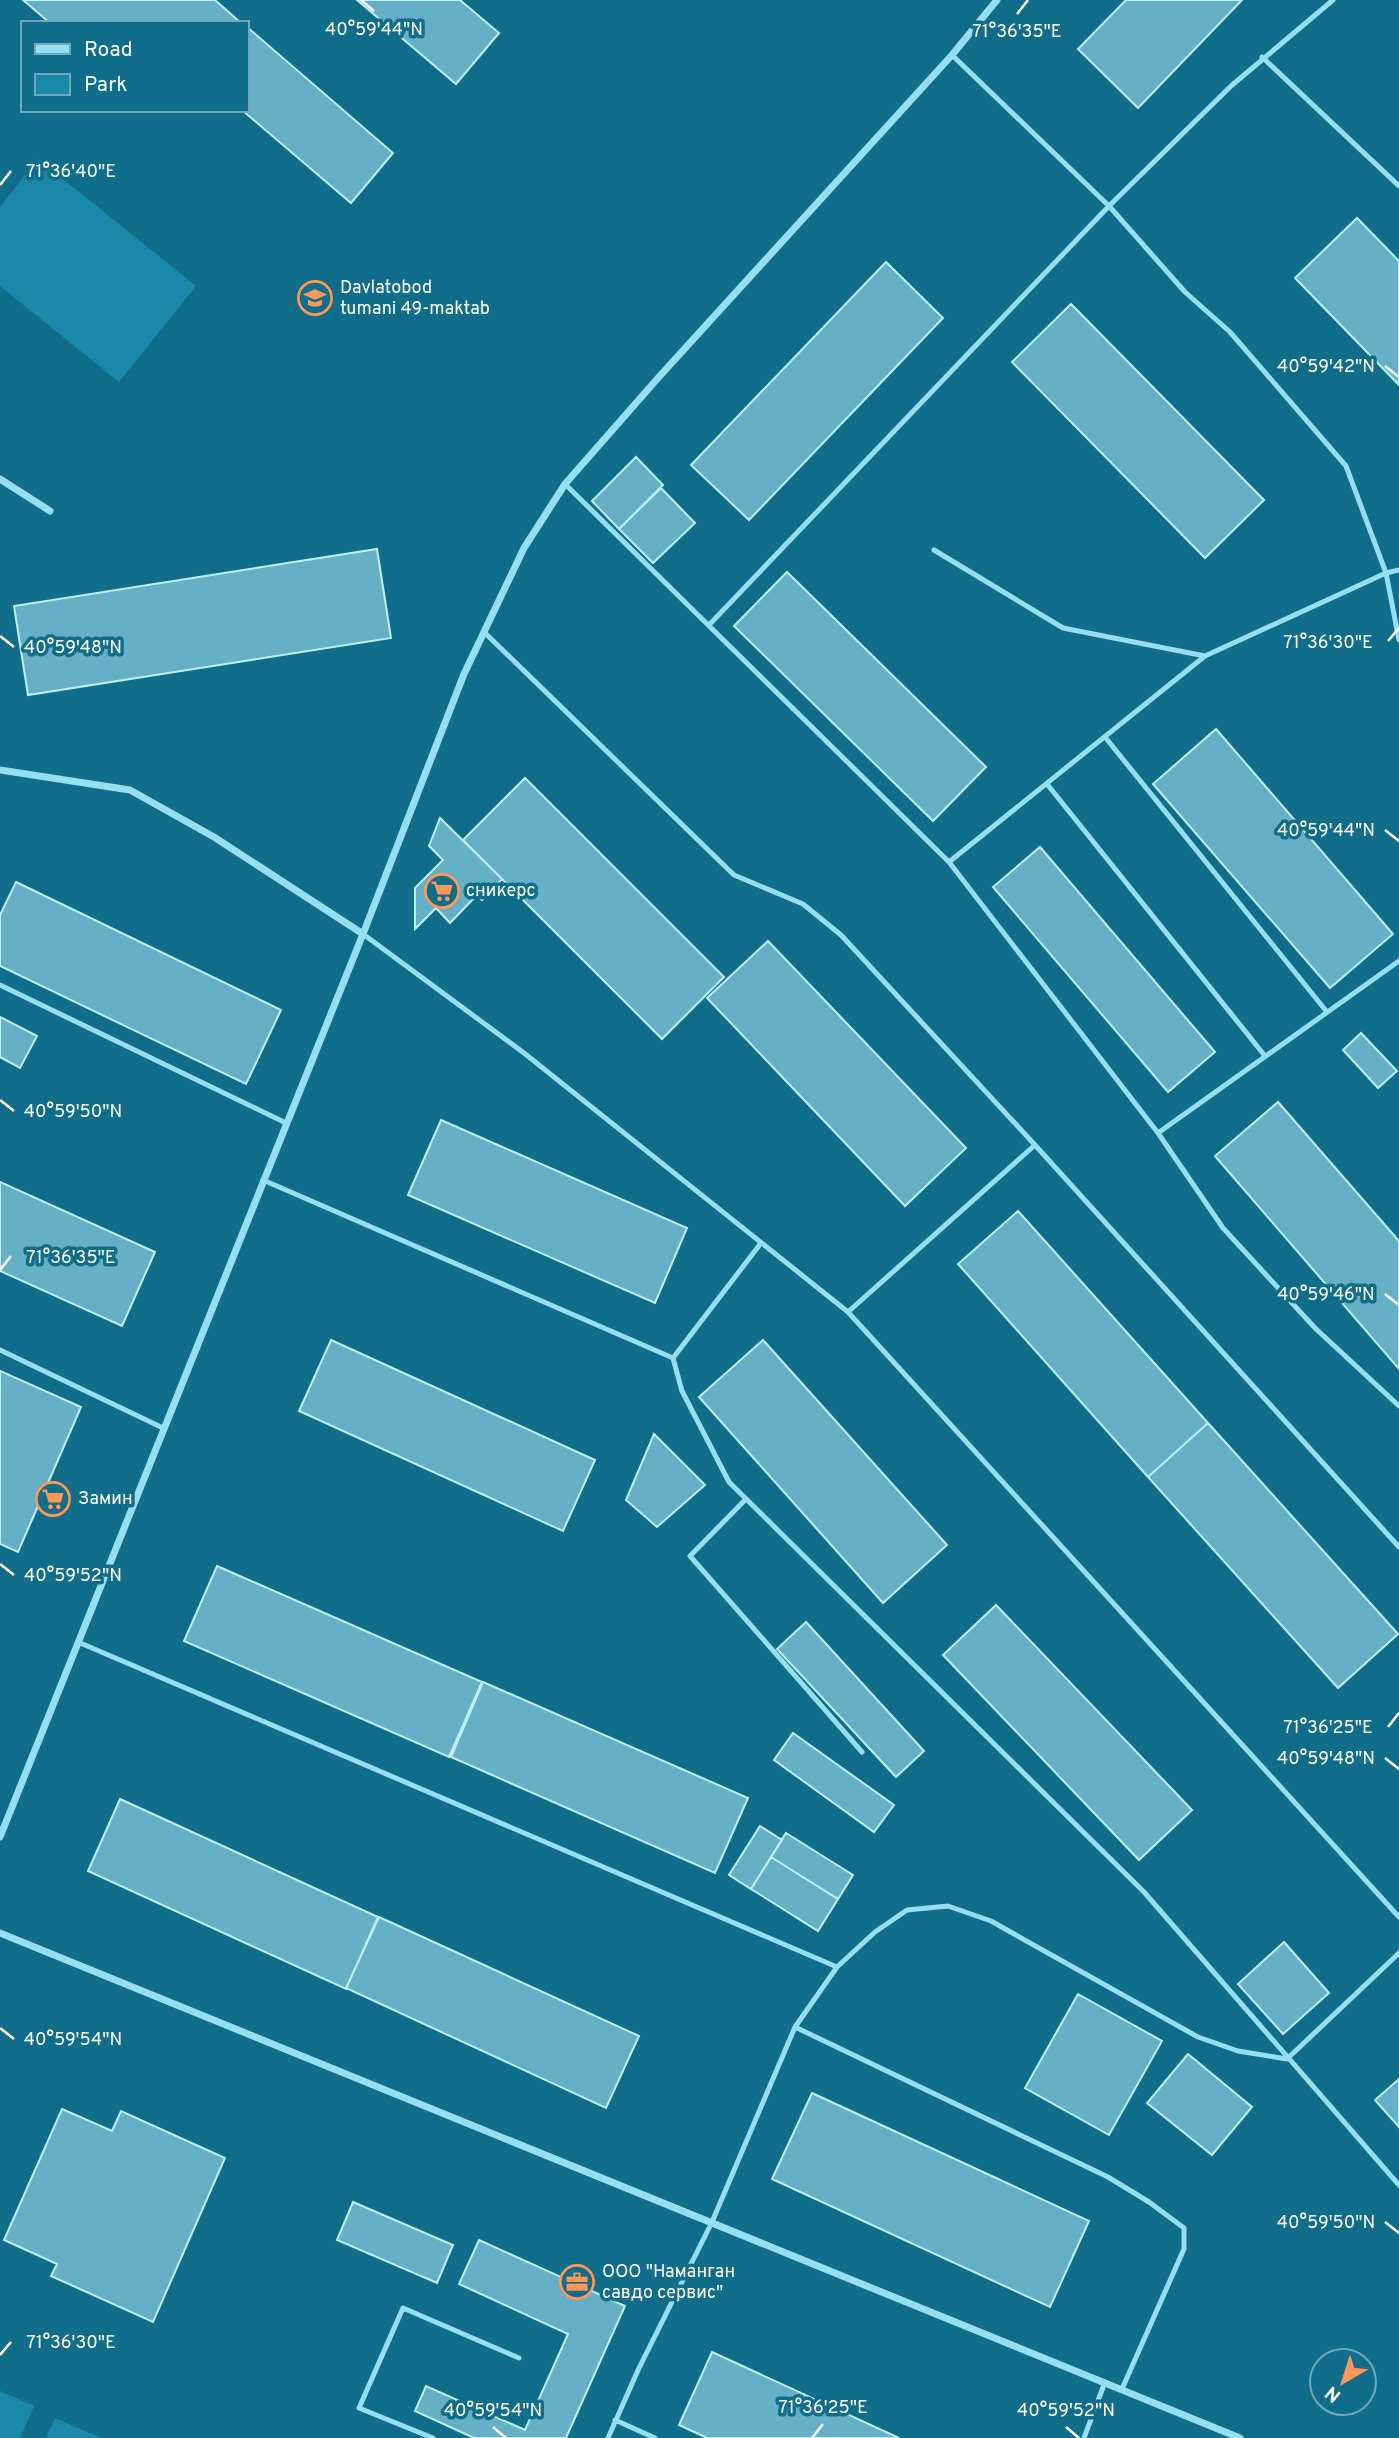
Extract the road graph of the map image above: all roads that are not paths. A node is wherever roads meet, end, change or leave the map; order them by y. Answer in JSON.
{"nodes":[{"id":1,"x":997,"y":0,"type":"edge"},
{"id":2,"x":1333,"y":0,"type":"edge"},
{"id":3,"x":951,"y":55,"type":"junction"},
{"id":4,"x":1262,"y":57,"type":"junction"},
{"id":5,"x":1399,"y":186,"type":"edge"},
{"id":6,"x":1109,"y":206,"type":"junction"},
{"id":7,"x":0,"y":479,"type":"edge"},
{"id":8,"x":565,"y":484,"type":"junction"},
{"id":9,"x":50,"y":511,"type":"dead end"},
{"id":10,"x":934,"y":550,"type":"dead end"},
{"id":11,"x":1399,"y":570,"type":"edge"},
{"id":12,"x":1386,"y":573,"type":"junction"},
{"id":13,"x":709,"y":625,"type":"junction"},
{"id":14,"x":484,"y":632,"type":"junction"},
{"id":15,"x":1399,"y":640,"type":"edge"},
{"id":16,"x":1205,"y":656,"type":"junction"},
{"id":17,"x":1105,"y":737,"type":"junction"},
{"id":18,"x":0,"y":770,"type":"edge"},
{"id":19,"x":1047,"y":784,"type":"junction"},
{"id":20,"x":948,"y":862,"type":"junction"},
{"id":21,"x":363,"y":934,"type":"junction"},
{"id":22,"x":1399,"y":961,"type":"edge"},
{"id":23,"x":0,"y":985,"type":"edge"},
{"id":24,"x":1327,"y":1012,"type":"junction"},
{"id":25,"x":1265,"y":1056,"type":"junction"},
{"id":26,"x":286,"y":1124,"type":"junction"},
{"id":27,"x":1158,"y":1133,"type":"junction"},
{"id":28,"x":1035,"y":1145,"type":"junction"},
{"id":29,"x":263,"y":1180,"type":"junction"},
{"id":30,"x":761,"y":1243,"type":"junction"},
{"id":31,"x":848,"y":1312,"type":"junction"},
{"id":32,"x":0,"y":1350,"type":"edge"},
{"id":33,"x":673,"y":1358,"type":"junction"},
{"id":34,"x":1399,"y":1406,"type":"edge"},
{"id":35,"x":163,"y":1428,"type":"junction"},
{"id":36,"x":746,"y":1499,"type":"junction"},
{"id":37,"x":1399,"y":1547,"type":"edge"},
{"id":38,"x":78,"y":1642,"type":"junction"},
{"id":39,"x":862,"y":1752,"type":"dead end"},
{"id":40,"x":0,"y":1837,"type":"edge"},
{"id":41,"x":1399,"y":1917,"type":"edge"},
{"id":42,"x":0,"y":1933,"type":"edge"},
{"id":43,"x":1399,"y":1953,"type":"edge"},
{"id":44,"x":837,"y":1967,"type":"junction"},
{"id":45,"x":795,"y":2027,"type":"junction"},
{"id":46,"x":1287,"y":2059,"type":"junction"},
{"id":47,"x":1399,"y":2185,"type":"edge"},
{"id":48,"x":712,"y":2222,"type":"junction"},
{"id":49,"x":519,"y":2358,"type":"dead end"},
{"id":50,"x":1105,"y":2382,"type":"junction"},
{"id":51,"x":1122,"y":2389,"type":"junction"},
{"id":52,"x":615,"y":2420,"type":"junction"},
{"id":53,"x":433,"y":2438,"type":"edge"},
{"id":54,"x":608,"y":2438,"type":"edge"},
{"id":55,"x":655,"y":2438,"type":"edge"},
{"id":56,"x":1084,"y":2438,"type":"edge"},
{"id":57,"x":1240,"y":2438,"type":"edge"}],
"edges":[{"from":1,"to":3,"type":"street"},
{"from":2,"to":4,"type":"lane"},
{"from":3,"to":6,"type":"lane"},
{"from":3,"to":8,"type":"street"},
{"from":4,"to":5,"type":"lane"},
{"from":4,"to":6,"type":"lane"},
{"from":6,"to":12,"type":"lane"},
{"from":6,"to":13,"type":"lane"},
{"from":7,"to":9,"type":"street"},
{"from":8,"to":13,"type":"lane"},
{"from":8,"to":14,"type":"street"},
{"from":10,"to":16,"type":"lane"},
{"from":11,"to":12,"type":"lane"},
{"from":12,"to":15,"type":"lane"},
{"from":12,"to":16,"type":"lane"},
{"from":13,"to":20,"type":"lane"},
{"from":14,"to":21,"type":"street"},
{"from":14,"to":28,"type":"lane"},
{"from":16,"to":17,"type":"lane"},
{"from":17,"to":19,"type":"lane"},
{"from":17,"to":24,"type":"lane"},
{"from":18,"to":21,"type":"street"},
{"from":19,"to":20,"type":"lane"},
{"from":19,"to":25,"type":"lane"},
{"from":20,"to":27,"type":"lane"},
{"from":21,"to":26,"type":"street"},
{"from":21,"to":30,"type":"lane"},
{"from":22,"to":24,"type":"lane"},
{"from":23,"to":26,"type":"lane"},
{"from":24,"to":25,"type":"lane"},
{"from":25,"to":27,"type":"lane"},
{"from":26,"to":29,"type":"street"},
{"from":27,"to":34,"type":"lane"},
{"from":28,"to":31,"type":"lane"},
{"from":28,"to":37,"type":"lane"},
{"from":29,"to":33,"type":"lane"},
{"from":29,"to":35,"type":"street"},
{"from":30,"to":31,"type":"lane"},
{"from":30,"to":33,"type":"lane"},
{"from":31,"to":41,"type":"lane"},
{"from":32,"to":35,"type":"lane"},
{"from":33,"to":36,"type":"lane"},
{"from":35,"to":38,"type":"street"},
{"from":36,"to":39,"type":"lane"},
{"from":36,"to":46,"type":"lane"},
{"from":38,"to":40,"type":"street"},
{"from":38,"to":44,"type":"lane"},
{"from":42,"to":48,"type":"street"},
{"from":43,"to":46,"type":"lane"},
{"from":44,"to":45,"type":"lane"},
{"from":44,"to":46,"type":"lane"},
{"from":45,"to":48,"type":"lane"},
{"from":45,"to":51,"type":"lane"},
{"from":46,"to":47,"type":"lane"},
{"from":48,"to":50,"type":"street"},
{"from":48,"to":52,"type":"lane"},
{"from":49,"to":53,"type":"lane"},
{"from":50,"to":51,"type":"street"},
{"from":50,"to":56,"type":"lane"},
{"from":51,"to":57,"type":"street"},
{"from":52,"to":54,"type":"lane"},
{"from":52,"to":55,"type":"lane"}]}
